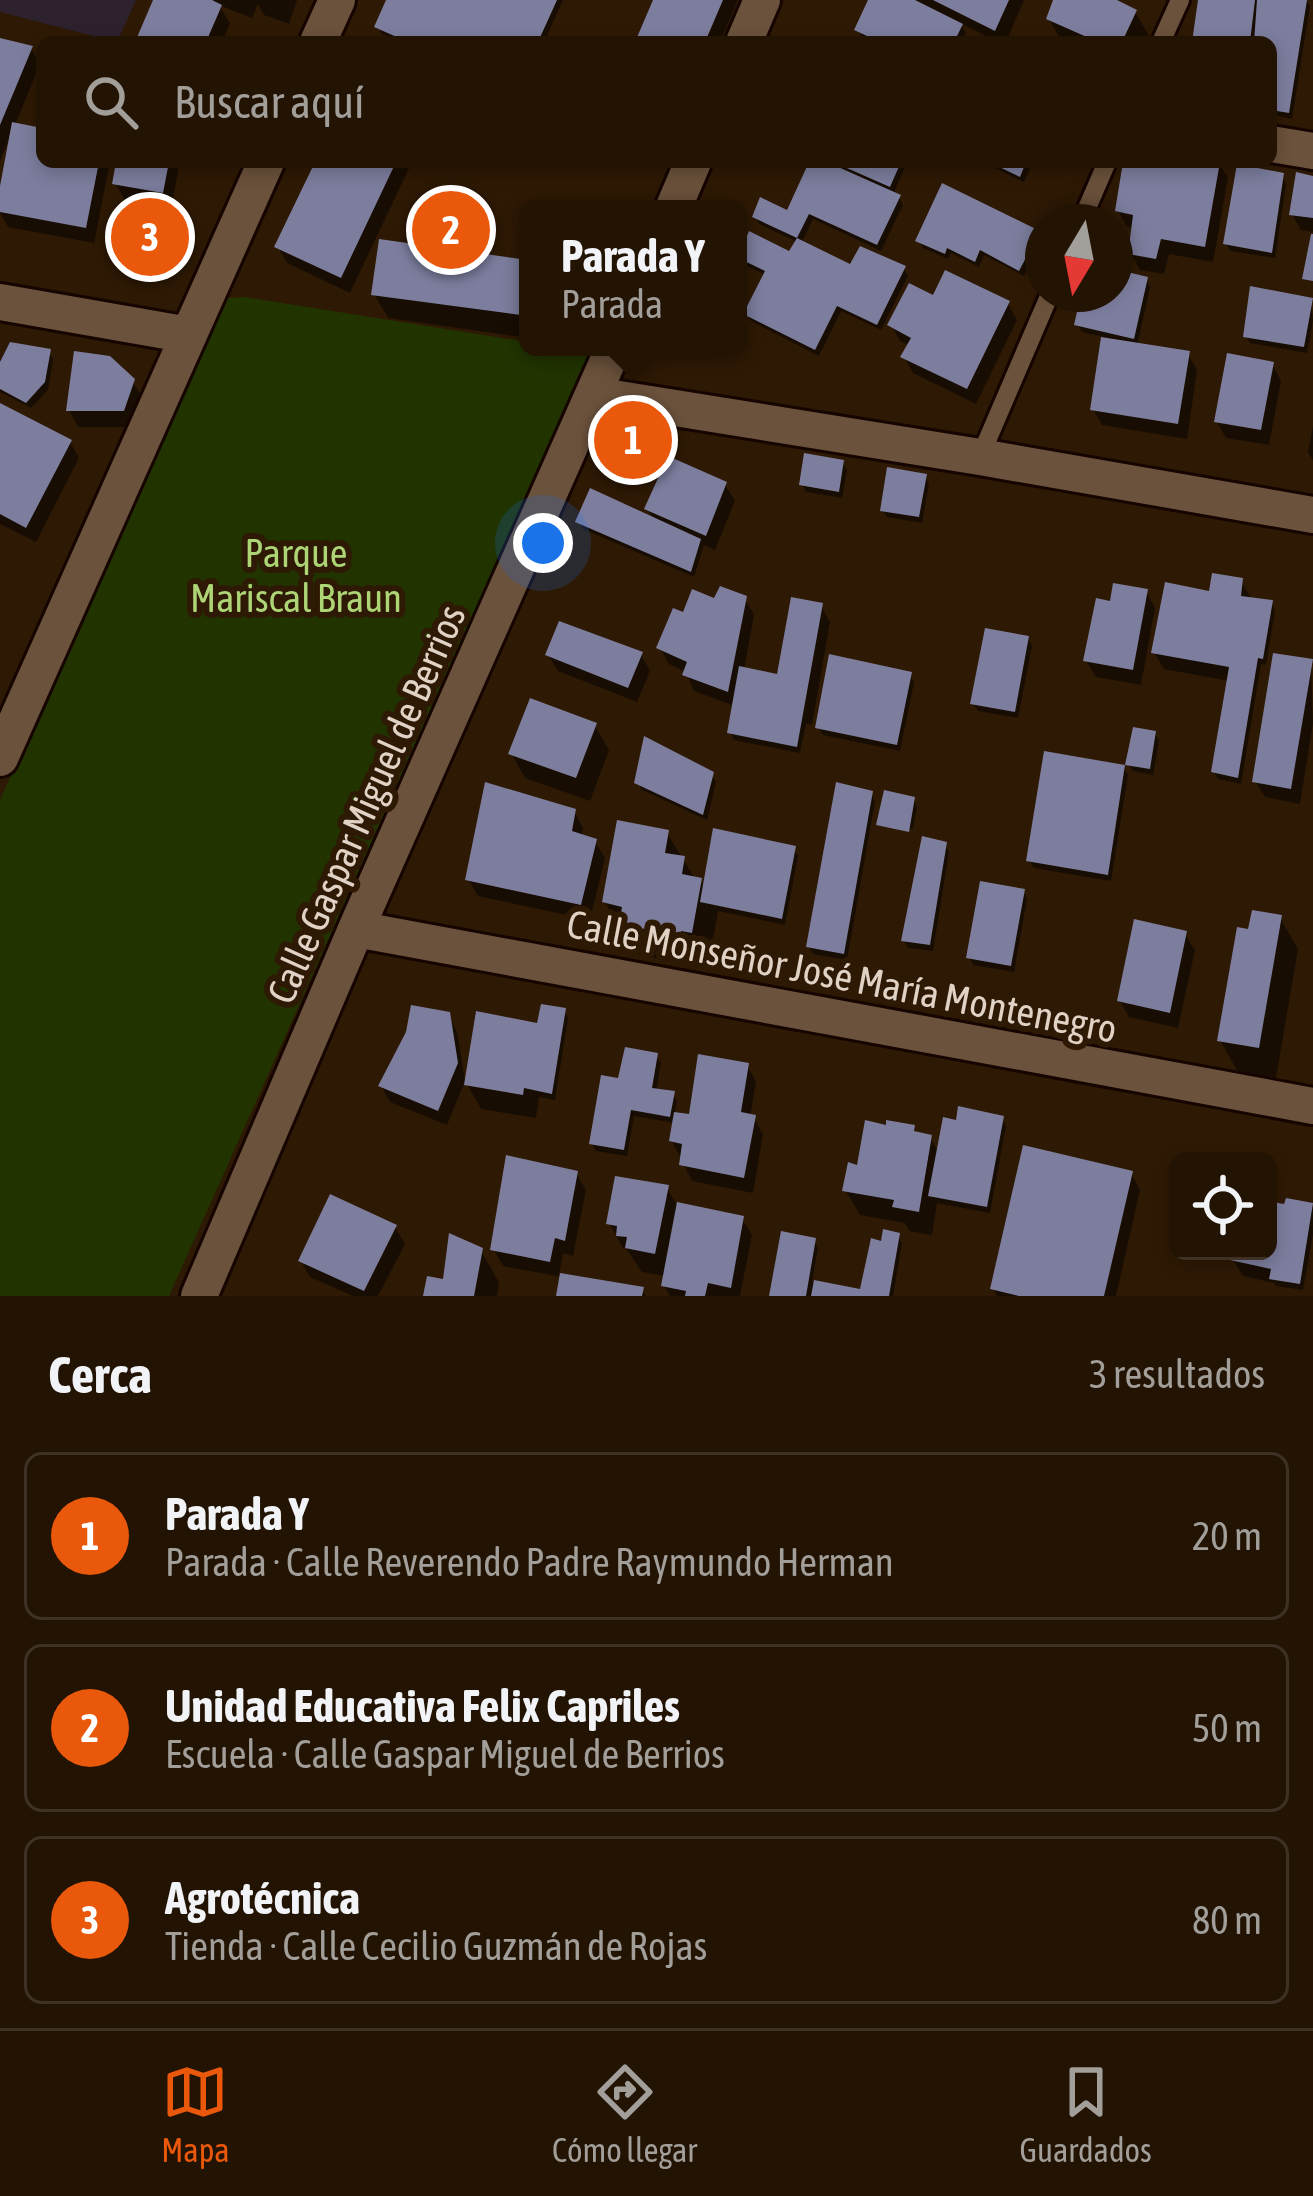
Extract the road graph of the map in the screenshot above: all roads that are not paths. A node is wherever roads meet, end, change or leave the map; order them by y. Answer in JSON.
{"nodes":[{"id":1,"x":337,"y":0,"type":"edge"},
{"id":2,"x":762,"y":0,"type":"edge"},
{"id":3,"x":1180,"y":0,"type":"edge"},
{"id":4,"x":321,"y":36,"type":"edge"},
{"id":5,"x":747,"y":36,"type":"edge"},
{"id":6,"x":1164,"y":36,"type":"edge"},
{"id":7,"x":1277,"y":145,"type":"edge"},
{"id":8,"x":1313,"y":151,"type":"edge"},
{"id":9,"x":263,"y":168,"type":"edge"},
{"id":10,"x":690,"y":168,"type":"edge"},
{"id":11,"x":1104,"y":168,"type":"edge"},
{"id":12,"x":677,"y":200,"type":"edge"},
{"id":13,"x":1090,"y":204,"type":"edge"},
{"id":14,"x":0,"y":302,"type":"edge"},
{"id":15,"x":1043,"y":312,"type":"edge"},
{"id":16,"x":190,"y":335,"type":"junction"},
{"id":17,"x":610,"y":356,"type":"edge"},
{"id":18,"x":594,"y":394,"type":"junction"},
{"id":19,"x":980,"y":457,"type":"junction"},
{"id":20,"x":1313,"y":514,"type":"edge"},
{"id":21,"x":0,"y":758,"type":"edge"},
{"id":22,"x":356,"y":928,"type":"junction"},
{"id":23,"x":1313,"y":1106,"type":"edge"},
{"id":24,"x":199,"y":1296,"type":"edge"}],
"edges":[{"from":1,"to":4,"type":"street"},
{"from":2,"to":5,"type":"street"},
{"from":3,"to":6,"type":"lane"},
{"from":7,"to":8,"type":"street"},
{"from":9,"to":16,"type":"street"},
{"from":10,"to":12,"type":"street"},
{"from":11,"to":13,"type":"lane"},
{"from":14,"to":16,"type":"street"},
{"from":15,"to":19,"type":"lane"},
{"from":16,"to":21,"type":"street"},
{"from":17,"to":18,"type":"street","name":"Calle Gaspar Miguel de Berrios"},
{"from":18,"to":19,"type":"street"},
{"from":18,"to":22,"type":"street","name":"Calle Gaspar Miguel de Berrios"},
{"from":19,"to":20,"type":"street"},
{"from":22,"to":23,"type":"street","name":"Calle Monseñor José María Montenegro"},
{"from":22,"to":24,"type":"street","name":"Calle Gaspar Miguel de Berrios"}]}
